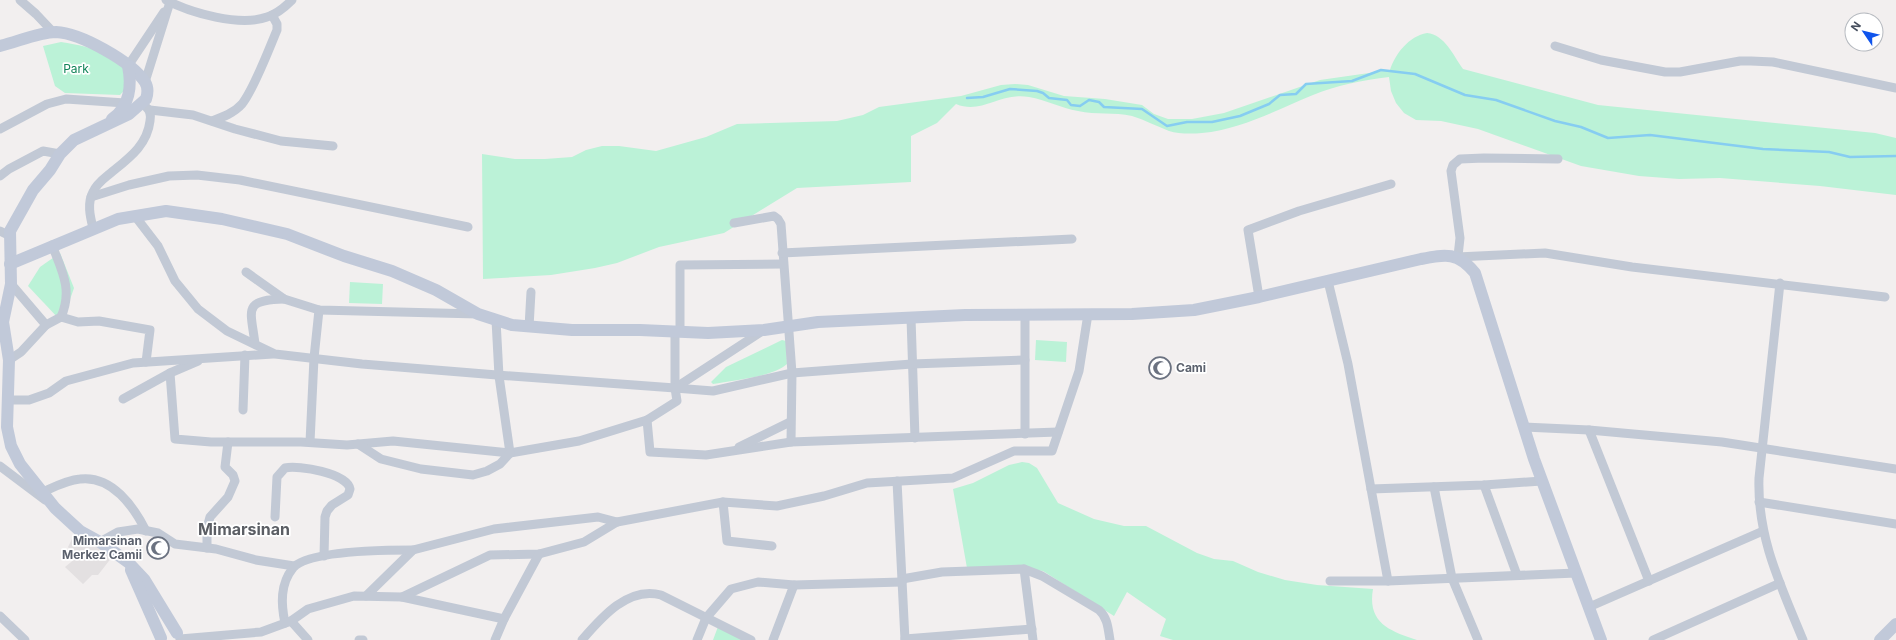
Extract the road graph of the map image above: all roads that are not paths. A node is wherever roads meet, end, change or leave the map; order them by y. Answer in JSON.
{"nodes":[{"id":1,"x":20,"y":0,"type":"edge"},
{"id":2,"x":292,"y":0,"type":"edge"},
{"id":3,"x":169,"y":1,"type":"edge"},
{"id":4,"x":272,"y":15,"type":"junction"},
{"id":5,"x":53,"y":32,"type":"junction"},
{"id":6,"x":0,"y":46,"type":"edge"},
{"id":7,"x":1555,"y":46,"type":"dead end"},
{"id":8,"x":128,"y":66,"type":"junction"},
{"id":9,"x":145,"y":82,"type":"junction"},
{"id":10,"x":1896,"y":88,"type":"edge"},
{"id":11,"x":125,"y":103,"type":"junction"},
{"id":12,"x":146,"y":107,"type":"junction"},
{"id":13,"x":212,"y":121,"type":"junction"},
{"id":14,"x":104,"y":125,"type":"junction"},
{"id":15,"x":0,"y":128,"type":"edge"},
{"id":16,"x":333,"y":146,"type":"dead end"},
{"id":17,"x":60,"y":154,"type":"junction"},
{"id":18,"x":1558,"y":159,"type":"dead end"},
{"id":19,"x":0,"y":176,"type":"edge"},
{"id":20,"x":1391,"y":184,"type":"dead end"},
{"id":21,"x":91,"y":197,"type":"junction"},
{"id":22,"x":135,"y":216,"type":"junction"},
{"id":23,"x":734,"y":223,"type":"dead end"},
{"id":24,"x":468,"y":227,"type":"dead end"},
{"id":25,"x":93,"y":228,"type":"junction"},
{"id":26,"x":5,"y":233,"type":"edge"},
{"id":27,"x":1072,"y":239,"type":"dead end"},
{"id":28,"x":52,"y":245,"type":"junction"},
{"id":29,"x":782,"y":252,"type":"junction"},
{"id":30,"x":1458,"y":257,"type":"junction"},
{"id":31,"x":10,"y":264,"type":"junction"},
{"id":32,"x":783,"y":264,"type":"junction"},
{"id":33,"x":246,"y":272,"type":"dead end"},
{"id":34,"x":1328,"y":281,"type":"junction"},
{"id":35,"x":1780,"y":283,"type":"junction"},
{"id":36,"x":11,"y":284,"type":"junction"},
{"id":37,"x":531,"y":292,"type":"dead end"},
{"id":38,"x":1260,"y":297,"type":"junction"},
{"id":39,"x":1885,"y":297,"type":"dead end"},
{"id":40,"x":284,"y":299,"type":"junction"},
{"id":41,"x":3,"y":309,"type":"edge"},
{"id":42,"x":319,"y":310,"type":"junction"},
{"id":43,"x":478,"y":314,"type":"junction"},
{"id":44,"x":1025,"y":314,"type":"junction"},
{"id":45,"x":1088,"y":314,"type":"junction"},
{"id":46,"x":61,"y":317,"type":"junction"},
{"id":47,"x":911,"y":318,"type":"junction"},
{"id":48,"x":496,"y":320,"type":"junction"},
{"id":49,"x":46,"y":326,"type":"junction"},
{"id":50,"x":529,"y":327,"type":"junction"},
{"id":51,"x":789,"y":327,"type":"junction"},
{"id":52,"x":764,"y":330,"type":"junction"},
{"id":53,"x":678,"y":332,"type":"junction"},
{"id":54,"x":255,"y":344,"type":"junction"},
{"id":55,"x":274,"y":354,"type":"junction"},
{"id":56,"x":245,"y":355,"type":"junction"},
{"id":57,"x":204,"y":358,"type":"junction"},
{"id":58,"x":314,"y":358,"type":"junction"},
{"id":59,"x":9,"y":360,"type":"junction"},
{"id":60,"x":1025,"y":360,"type":"junction"},
{"id":61,"x":146,"y":362,"type":"junction"},
{"id":62,"x":912,"y":364,"type":"junction"},
{"id":63,"x":792,"y":372,"type":"junction"},
{"id":64,"x":170,"y":373,"type":"junction"},
{"id":65,"x":499,"y":376,"type":"junction"},
{"id":66,"x":675,"y":388,"type":"junction"},
{"id":67,"x":123,"y":399,"type":"dead end"},
{"id":68,"x":8,"y":400,"type":"junction"},
{"id":69,"x":243,"y":410,"type":"dead end"},
{"id":70,"x":647,"y":420,"type":"junction"},
{"id":71,"x":790,"y":422,"type":"junction"},
{"id":72,"x":1524,"y":427,"type":"junction"},
{"id":73,"x":1589,"y":430,"type":"junction"},
{"id":74,"x":1058,"y":432,"type":"junction"},
{"id":75,"x":1025,"y":434,"type":"junction"},
{"id":76,"x":915,"y":438,"type":"junction"},
{"id":77,"x":228,"y":442,"type":"junction"},
{"id":78,"x":310,"y":442,"type":"junction"},
{"id":79,"x":791,"y":442,"type":"junction"},
{"id":80,"x":358,"y":444,"type":"junction"},
{"id":81,"x":1762,"y":448,"type":"junction"},
{"id":82,"x":730,"y":451,"type":"junction"},
{"id":83,"x":510,"y":454,"type":"junction"},
{"id":84,"x":0,"y":466,"type":"edge"},
{"id":85,"x":1896,"y":469,"type":"edge"},
{"id":86,"x":897,"y":481,"type":"junction"},
{"id":87,"x":1542,"y":481,"type":"junction"},
{"id":88,"x":1484,"y":485,"type":"junction"},
{"id":89,"x":1434,"y":487,"type":"junction"},
{"id":90,"x":1371,"y":489,"type":"junction"},
{"id":91,"x":43,"y":492,"type":"junction"},
{"id":92,"x":723,"y":502,"type":"junction"},
{"id":93,"x":1759,"y":502,"type":"junction"},
{"id":94,"x":55,"y":508,"type":"junction"},
{"id":95,"x":275,"y":517,"type":"dead end"},
{"id":96,"x":617,"y":522,"type":"junction"},
{"id":97,"x":1896,"y":524,"type":"edge"},
{"id":98,"x":146,"y":531,"type":"junction"},
{"id":99,"x":1763,"y":531,"type":"junction"},
{"id":100,"x":100,"y":542,"type":"junction"},
{"id":101,"x":772,"y":546,"type":"dead end"},
{"id":102,"x":207,"y":548,"type":"junction"},
{"id":103,"x":413,"y":550,"type":"junction"},
{"id":104,"x":539,"y":554,"type":"junction"},
{"id":105,"x":324,"y":556,"type":"junction"},
{"id":106,"x":128,"y":562,"type":"junction"},
{"id":107,"x":294,"y":566,"type":"junction"},
{"id":108,"x":1024,"y":569,"type":"junction"},
{"id":109,"x":1576,"y":573,"type":"junction"},
{"id":110,"x":1518,"y":575,"type":"junction"},
{"id":111,"x":1452,"y":578,"type":"junction"},
{"id":112,"x":902,"y":581,"type":"junction"},
{"id":113,"x":1330,"y":581,"type":"dead end"},
{"id":114,"x":1388,"y":581,"type":"junction"},
{"id":115,"x":1649,"y":581,"type":"junction"},
{"id":116,"x":1780,"y":583,"type":"junction"},
{"id":117,"x":794,"y":585,"type":"junction"},
{"id":118,"x":366,"y":596,"type":"junction"},
{"id":119,"x":402,"y":597,"type":"junction"},
{"id":120,"x":1589,"y":607,"type":"junction"},
{"id":121,"x":0,"y":616,"type":"edge"},
{"id":122,"x":706,"y":618,"type":"junction"},
{"id":123,"x":504,"y":619,"type":"junction"},
{"id":124,"x":288,"y":622,"type":"junction"},
{"id":125,"x":1896,"y":624,"type":"edge"},
{"id":126,"x":1032,"y":630,"type":"junction"},
{"id":127,"x":179,"y":637,"type":"edge"},
{"id":128,"x":161,"y":639,"type":"edge"},
{"id":129,"x":905,"y":639,"type":"edge"},
{"id":130,"x":25,"y":640,"type":"edge"},
{"id":131,"x":308,"y":640,"type":"edge"},
{"id":132,"x":359,"y":640,"type":"edge"},
{"id":133,"x":363,"y":640,"type":"edge"},
{"id":134,"x":495,"y":640,"type":"edge"},
{"id":135,"x":582,"y":640,"type":"edge"},
{"id":136,"x":697,"y":640,"type":"edge"},
{"id":137,"x":751,"y":640,"type":"edge"},
{"id":138,"x":773,"y":640,"type":"edge"},
{"id":139,"x":1033,"y":640,"type":"edge"},
{"id":140,"x":1110,"y":640,"type":"edge"},
{"id":141,"x":1478,"y":640,"type":"edge"},
{"id":142,"x":1601,"y":640,"type":"edge"},
{"id":143,"x":1653,"y":640,"type":"edge"},
{"id":144,"x":1803,"y":640,"type":"edge"},
{"id":145,"x":1880,"y":640,"type":"edge"}],
"edges":[{"from":1,"to":5,"type":"street"},
{"from":2,"to":4,"type":"street"},
{"from":3,"to":4,"type":"street"},
{"from":3,"to":8,"type":"street"},
{"from":3,"to":9,"type":"street"},
{"from":4,"to":13,"type":"street"},
{"from":5,"to":6,"type":"street"},
{"from":5,"to":8,"type":"street"},
{"from":7,"to":10,"type":"street"},
{"from":8,"to":9,"type":"street"},
{"from":8,"to":11,"type":"street"},
{"from":9,"to":12,"type":"street"},
{"from":11,"to":14,"type":"street"},
{"from":11,"to":15,"type":"street"},
{"from":12,"to":13,"type":"street"},
{"from":12,"to":14,"type":"street"},
{"from":12,"to":21,"type":"street"},
{"from":13,"to":16,"type":"street"},
{"from":14,"to":17,"type":"street"},
{"from":17,"to":19,"type":"street"},
{"from":17,"to":26,"type":"street"},
{"from":18,"to":30,"type":"street"},
{"from":20,"to":38,"type":"street"},
{"from":21,"to":24,"type":"street"},
{"from":21,"to":25,"type":"street"},
{"from":22,"to":25,"type":"street"},
{"from":22,"to":43,"type":"street"},
{"from":22,"to":54,"type":"street"},
{"from":23,"to":29,"type":"street"},
{"from":25,"to":28,"type":"street"},
{"from":26,"to":31,"type":"street"},
{"from":27,"to":29,"type":"street"},
{"from":28,"to":31,"type":"street"},
{"from":28,"to":46,"type":"street"},
{"from":29,"to":32,"type":"street"},
{"from":30,"to":34,"type":"street"},
{"from":30,"to":35,"type":"street"},
{"from":30,"to":72,"type":"street"},
{"from":31,"to":36,"type":"street"},
{"from":32,"to":51,"type":"street"},
{"from":32,"to":53,"type":"street"},
{"from":33,"to":40,"type":"street"},
{"from":34,"to":38,"type":"street"},
{"from":34,"to":90,"type":"street"},
{"from":35,"to":39,"type":"street"},
{"from":35,"to":81,"type":"street"},
{"from":36,"to":41,"type":"street"},
{"from":36,"to":49,"type":"street"},
{"from":37,"to":50,"type":"street"},
{"from":38,"to":45,"type":"street"},
{"from":40,"to":42,"type":"street"},
{"from":40,"to":54,"type":"street"},
{"from":41,"to":59,"type":"street"},
{"from":42,"to":43,"type":"street"},
{"from":42,"to":58,"type":"street"},
{"from":43,"to":48,"type":"street"},
{"from":44,"to":45,"type":"street"},
{"from":44,"to":47,"type":"street"},
{"from":44,"to":60,"type":"street"},
{"from":45,"to":74,"type":"street"},
{"from":46,"to":49,"type":"street"},
{"from":46,"to":61,"type":"street"},
{"from":47,"to":51,"type":"street"},
{"from":47,"to":62,"type":"street"},
{"from":48,"to":50,"type":"street"},
{"from":48,"to":65,"type":"street"},
{"from":49,"to":59,"type":"street"},
{"from":50,"to":53,"type":"street"},
{"from":51,"to":52,"type":"street"},
{"from":51,"to":63,"type":"street"},
{"from":52,"to":53,"type":"street"},
{"from":52,"to":66,"type":"street"},
{"from":53,"to":66,"type":"street"},
{"from":54,"to":55,"type":"street"},
{"from":55,"to":56,"type":"street"},
{"from":55,"to":58,"type":"street"},
{"from":56,"to":57,"type":"street"},
{"from":56,"to":69,"type":"street"},
{"from":57,"to":61,"type":"street"},
{"from":57,"to":64,"type":"street"},
{"from":58,"to":65,"type":"street"},
{"from":58,"to":78,"type":"street"},
{"from":59,"to":68,"type":"street"},
{"from":60,"to":62,"type":"street"},
{"from":60,"to":75,"type":"street"},
{"from":61,"to":68,"type":"street"},
{"from":62,"to":63,"type":"street"},
{"from":62,"to":76,"type":"street"},
{"from":63,"to":66,"type":"street"},
{"from":63,"to":71,"type":"street"},
{"from":64,"to":67,"type":"street"},
{"from":64,"to":77,"type":"street"},
{"from":65,"to":66,"type":"street"},
{"from":65,"to":83,"type":"street"},
{"from":66,"to":70,"type":"street"},
{"from":68,"to":91,"type":"street"},
{"from":70,"to":82,"type":"street"},
{"from":70,"to":83,"type":"street"},
{"from":71,"to":79,"type":"street"},
{"from":71,"to":82,"type":"street"},
{"from":72,"to":73,"type":"street"},
{"from":72,"to":87,"type":"street"},
{"from":73,"to":81,"type":"street"},
{"from":73,"to":115,"type":"street"},
{"from":74,"to":75,"type":"street"},
{"from":74,"to":86,"type":"street"},
{"from":75,"to":76,"type":"street"},
{"from":76,"to":79,"type":"street"},
{"from":77,"to":78,"type":"street"},
{"from":77,"to":102,"type":"street"},
{"from":78,"to":80,"type":"street"},
{"from":79,"to":82,"type":"street"},
{"from":80,"to":83,"type":"street"},
{"from":80,"to":83,"type":"street"},
{"from":81,"to":85,"type":"street"},
{"from":81,"to":93,"type":"street"},
{"from":84,"to":94,"type":"street"},
{"from":86,"to":92,"type":"street"},
{"from":86,"to":112,"type":"street"},
{"from":87,"to":88,"type":"street"},
{"from":87,"to":109,"type":"street"},
{"from":88,"to":89,"type":"street"},
{"from":88,"to":110,"type":"street"},
{"from":89,"to":90,"type":"street"},
{"from":89,"to":111,"type":"street"},
{"from":90,"to":114,"type":"street"},
{"from":91,"to":94,"type":"street"},
{"from":91,"to":98,"type":"street"},
{"from":92,"to":96,"type":"street"},
{"from":92,"to":101,"type":"street"},
{"from":93,"to":97,"type":"street"},
{"from":93,"to":99,"type":"street"},
{"from":94,"to":100,"type":"street"},
{"from":95,"to":105,"type":"street"},
{"from":96,"to":103,"type":"street"},
{"from":96,"to":104,"type":"street"},
{"from":98,"to":100,"type":"street"},
{"from":98,"to":102,"type":"street"},
{"from":99,"to":115,"type":"street"},
{"from":99,"to":116,"type":"street"},
{"from":100,"to":106,"type":"street"},
{"from":102,"to":107,"type":"street"},
{"from":103,"to":105,"type":"street"},
{"from":103,"to":118,"type":"street"},
{"from":104,"to":119,"type":"street"},
{"from":104,"to":123,"type":"street"},
{"from":105,"to":107,"type":"street"},
{"from":106,"to":127,"type":"street"},
{"from":106,"to":128,"type":"street"},
{"from":107,"to":124,"type":"street"},
{"from":108,"to":112,"type":"street"},
{"from":108,"to":126,"type":"street"},
{"from":108,"to":140,"type":"street"},
{"from":109,"to":110,"type":"street"},
{"from":109,"to":120,"type":"street"},
{"from":110,"to":111,"type":"street"},
{"from":111,"to":114,"type":"street"},
{"from":111,"to":141,"type":"street"},
{"from":112,"to":117,"type":"street"},
{"from":112,"to":129,"type":"street"},
{"from":113,"to":114,"type":"street"},
{"from":115,"to":120,"type":"street"},
{"from":116,"to":143,"type":"street"},
{"from":116,"to":144,"type":"street"},
{"from":117,"to":122,"type":"street"},
{"from":117,"to":138,"type":"street"},
{"from":118,"to":119,"type":"street"},
{"from":118,"to":124,"type":"street"},
{"from":119,"to":123,"type":"street"},
{"from":120,"to":142,"type":"street"},
{"from":121,"to":130,"type":"street"},
{"from":122,"to":135,"type":"street"},
{"from":122,"to":136,"type":"street"},
{"from":122,"to":137,"type":"street"},
{"from":123,"to":134,"type":"street"},
{"from":124,"to":127,"type":"street"},
{"from":124,"to":131,"type":"street"},
{"from":125,"to":145,"type":"street"},
{"from":126,"to":129,"type":"street"},
{"from":126,"to":139,"type":"street"},
{"from":127,"to":128,"type":"street"},
{"from":132,"to":133,"type":"street"}]}
